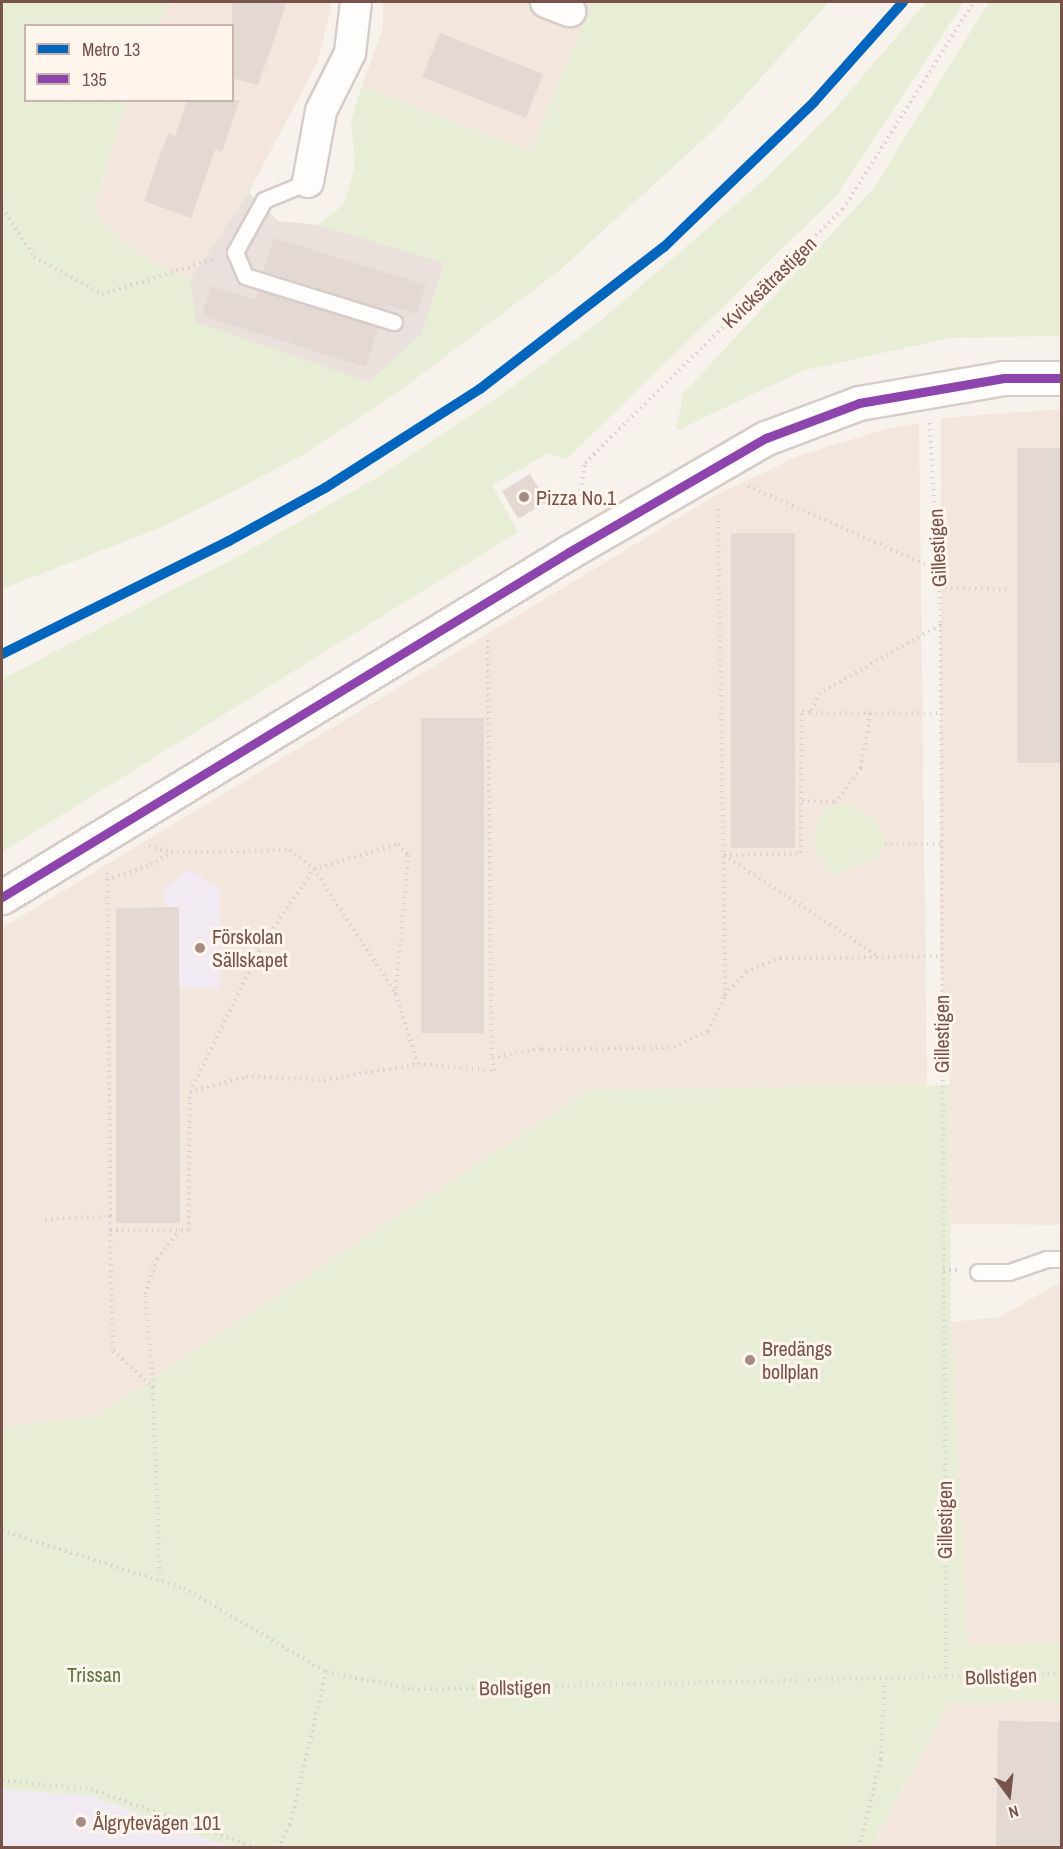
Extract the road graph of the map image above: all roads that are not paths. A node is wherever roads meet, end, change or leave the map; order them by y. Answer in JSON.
{"nodes":[{"id":1,"x":356,"y":2,"type":"edge"},
{"id":2,"x":308,"y":182,"type":"joint"},
{"id":3,"x":394,"y":322,"type":"dead end"},
{"id":4,"x":1062,"y":378,"type":"edge"},
{"id":5,"x":2,"y":897,"type":"edge"},
{"id":6,"x":1062,"y":1259,"type":"edge"},
{"id":7,"x":978,"y":1272,"type":"dead end"}],
"edges":[{"from":1,"to":2,"type":"street"},
{"from":2,"to":3,"type":"lane"},
{"from":4,"to":5,"type":"street"},
{"from":6,"to":7,"type":"lane"}]}
